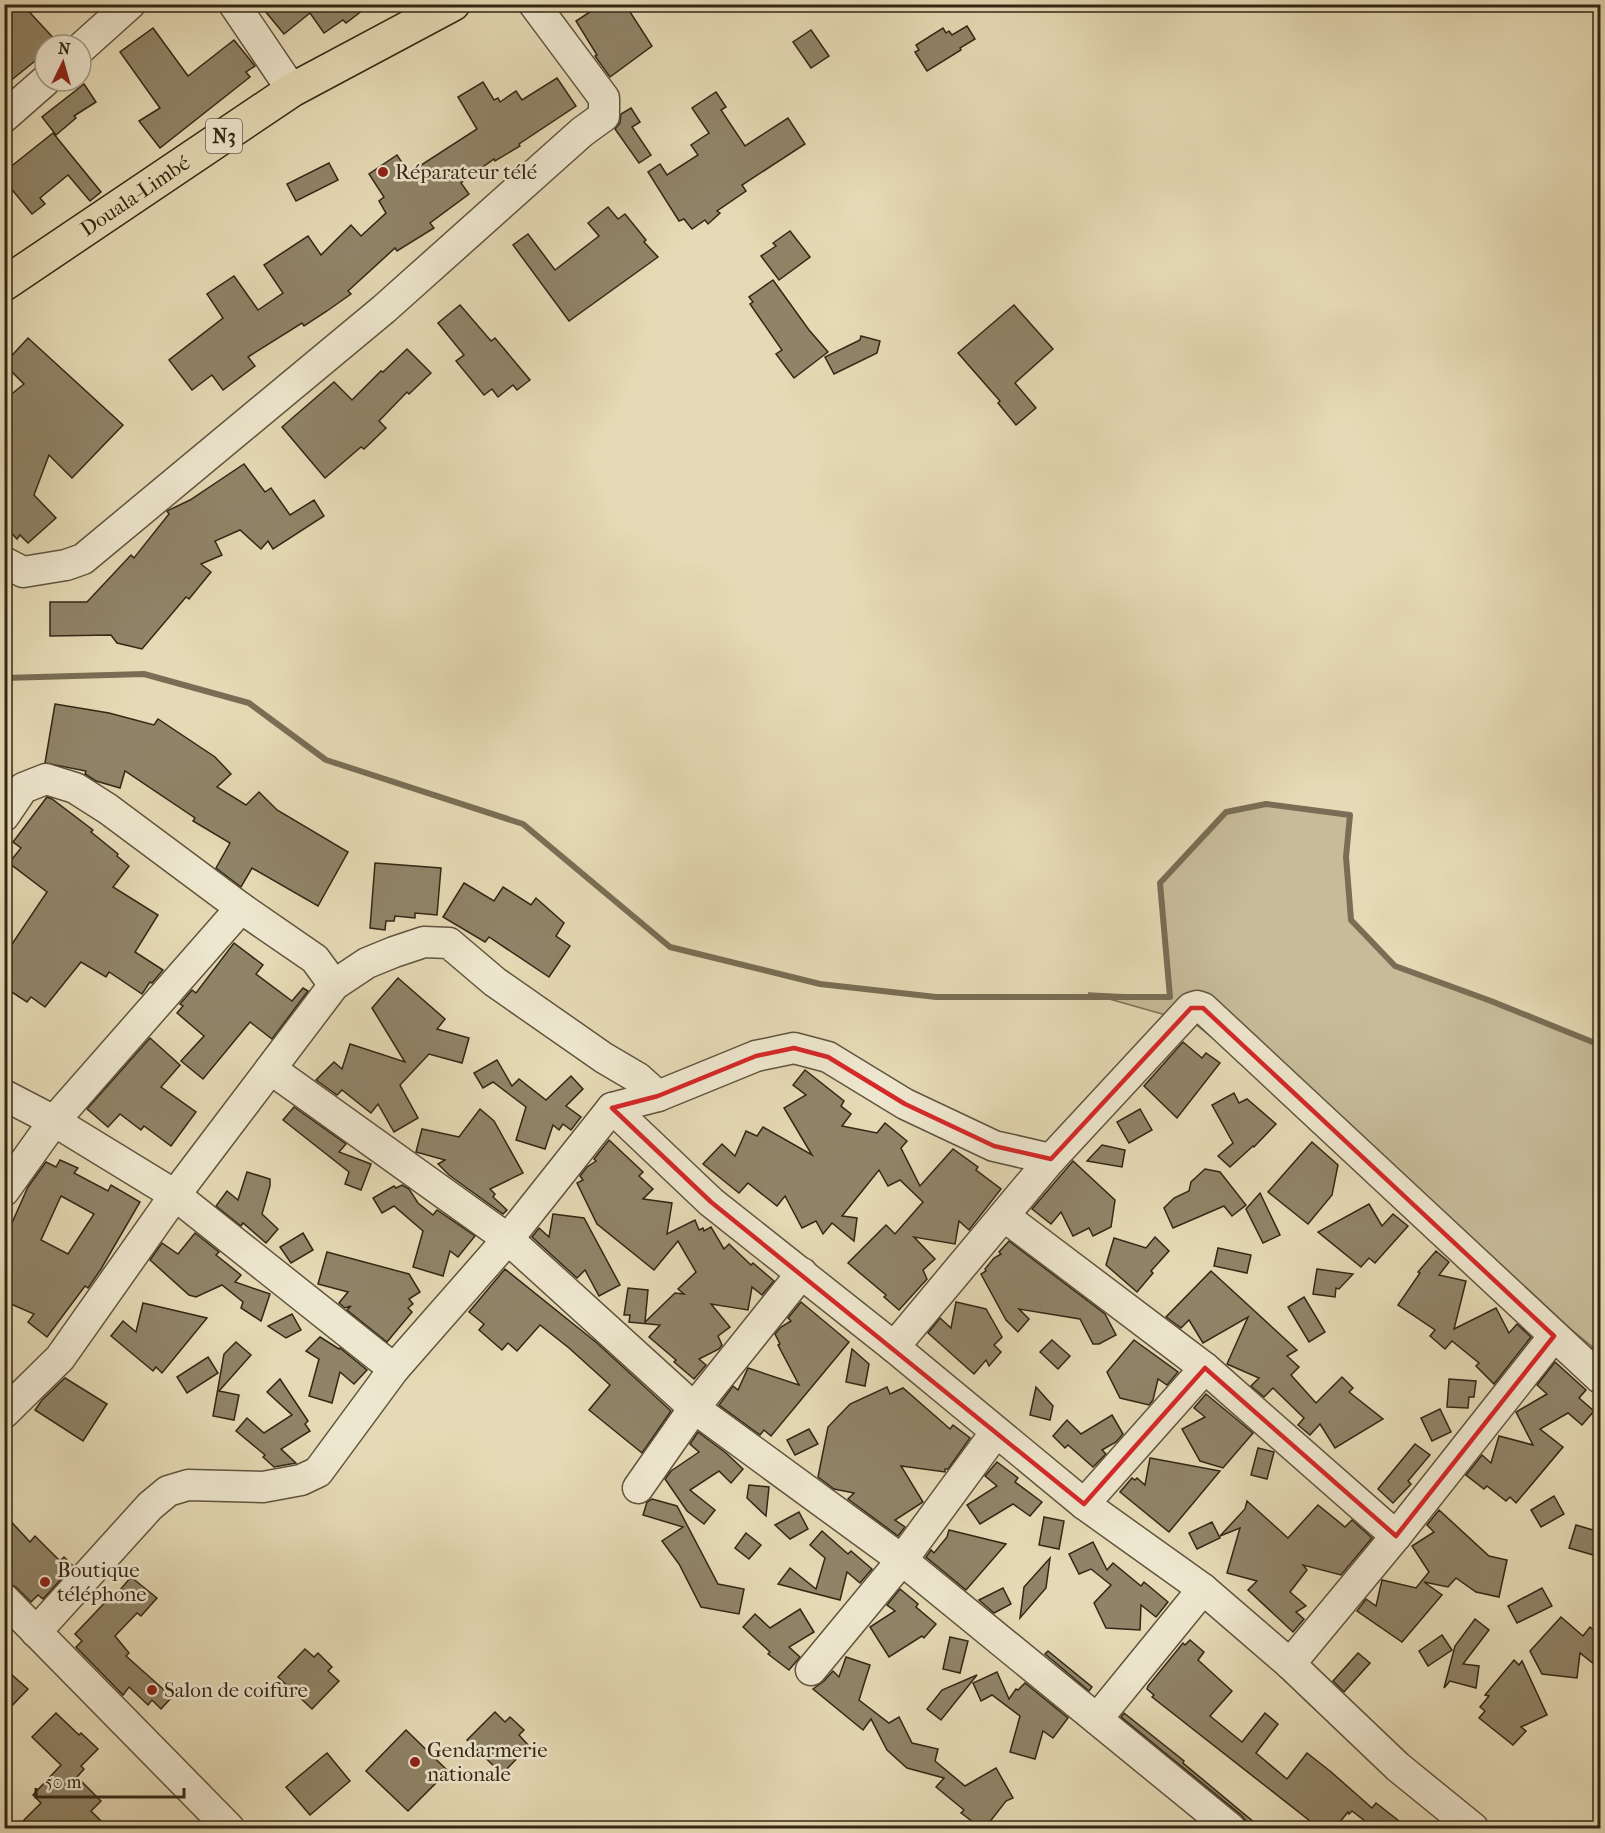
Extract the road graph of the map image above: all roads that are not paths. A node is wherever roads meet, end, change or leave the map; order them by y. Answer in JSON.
{"nodes":[{"id":1,"x":130,"y":4,"type":"edge"},
{"id":2,"x":234,"y":4,"type":"edge"},
{"id":3,"x":453,"y":4,"type":"edge"},
{"id":4,"x":534,"y":4,"type":"edge"},
{"id":5,"x":93,"y":37,"type":"edge"},
{"id":6,"x":292,"y":90,"type":"junction"},
{"id":7,"x":33,"y":92,"type":"edge"},
{"id":8,"x":4,"y":117,"type":"edge"},
{"id":9,"x":4,"y":284,"type":"edge"},
{"id":10,"x":4,"y":562,"type":"edge"},
{"id":11,"x":4,"y":816,"type":"edge"},
{"id":12,"x":241,"y":908,"type":"junction"},
{"id":13,"x":334,"y":985,"type":"junction"},
{"id":14,"x":272,"y":1070,"type":"junction"},
{"id":15,"x":4,"y":1095,"type":"edge"},
{"id":16,"x":658,"y":1096,"type":"junction"},
{"id":17,"x":612,"y":1108,"type":"junction"},
{"id":18,"x":54,"y":1121,"type":"junction"},
{"id":19,"x":1051,"y":1159,"type":"junction"},
{"id":20,"x":4,"y":1191,"type":"edge"},
{"id":21,"x":175,"y":1195,"type":"junction"},
{"id":22,"x":1004,"y":1216,"type":"junction"},
{"id":23,"x":508,"y":1239,"type":"junction"},
{"id":24,"x":802,"y":1274,"type":"junction"},
{"id":25,"x":1554,"y":1336,"type":"junction"},
{"id":26,"x":894,"y":1347,"type":"junction"},
{"id":27,"x":1205,"y":1368,"type":"junction"},
{"id":28,"x":394,"y":1369,"type":"junction"},
{"id":29,"x":1600,"y":1378,"type":"edge"},
{"id":30,"x":694,"y":1408,"type":"junction"},
{"id":31,"x":4,"y":1413,"type":"edge"},
{"id":32,"x":996,"y":1432,"type":"junction"},
{"id":33,"x":638,"y":1488,"type":"dead end"},
{"id":34,"x":1084,"y":1504,"type":"junction"},
{"id":35,"x":1396,"y":1536,"type":"junction"},
{"id":36,"x":902,"y":1560,"type":"junction"},
{"id":37,"x":1203,"y":1589,"type":"junction"},
{"id":38,"x":4,"y":1599,"type":"edge"},
{"id":39,"x":36,"y":1632,"type":"junction"},
{"id":40,"x":1290,"y":1664,"type":"junction"},
{"id":41,"x":811,"y":1670,"type":"dead end"},
{"id":42,"x":1097,"y":1719,"type":"junction"},
{"id":43,"x":229,"y":1828,"type":"edge"},
{"id":44,"x":1230,"y":1828,"type":"edge"},
{"id":45,"x":1473,"y":1828,"type":"edge"}],
"edges":[{"from":1,"to":5,"type":"street"},
{"from":2,"to":6,"type":"street"},
{"from":3,"to":6,"type":"highway","name":"Douala-Limbé","number":"N3"},
{"from":4,"to":10,"type":"street"},
{"from":6,"to":9,"type":"highway","name":"Douala-Limbé","number":"N3"},
{"from":7,"to":8,"type":"street"},
{"from":11,"to":12,"type":"street"},
{"from":12,"to":13,"type":"street"},
{"from":12,"to":18,"type":"street"},
{"from":13,"to":14,"type":"street"},
{"from":13,"to":16,"type":"street"},
{"from":14,"to":21,"type":"street"},
{"from":14,"to":23,"type":"street"},
{"from":15,"to":18,"type":"street"},
{"from":16,"to":17,"type":"street"},
{"from":16,"to":19,"type":"street"},
{"from":17,"to":23,"type":"street"},
{"from":17,"to":24,"type":"street"},
{"from":18,"to":20,"type":"street"},
{"from":18,"to":21,"type":"street"},
{"from":19,"to":22,"type":"street"},
{"from":19,"to":25,"type":"street"},
{"from":21,"to":28,"type":"street"},
{"from":21,"to":31,"type":"street"},
{"from":22,"to":26,"type":"street"},
{"from":22,"to":27,"type":"street"},
{"from":23,"to":28,"type":"street"},
{"from":23,"to":30,"type":"street"},
{"from":24,"to":26,"type":"street"},
{"from":24,"to":30,"type":"street"},
{"from":25,"to":29,"type":"street"},
{"from":25,"to":35,"type":"street"},
{"from":26,"to":32,"type":"street"},
{"from":27,"to":34,"type":"street"},
{"from":27,"to":35,"type":"street"},
{"from":28,"to":39,"type":"street"},
{"from":30,"to":33,"type":"street"},
{"from":30,"to":36,"type":"street"},
{"from":32,"to":34,"type":"street"},
{"from":32,"to":36,"type":"street"},
{"from":34,"to":37,"type":"street"},
{"from":35,"to":40,"type":"street"},
{"from":36,"to":41,"type":"street"},
{"from":36,"to":42,"type":"street"},
{"from":37,"to":40,"type":"street"},
{"from":37,"to":42,"type":"street"},
{"from":38,"to":39,"type":"street"},
{"from":39,"to":43,"type":"street"},
{"from":40,"to":45,"type":"street"},
{"from":42,"to":44,"type":"street"}]}
